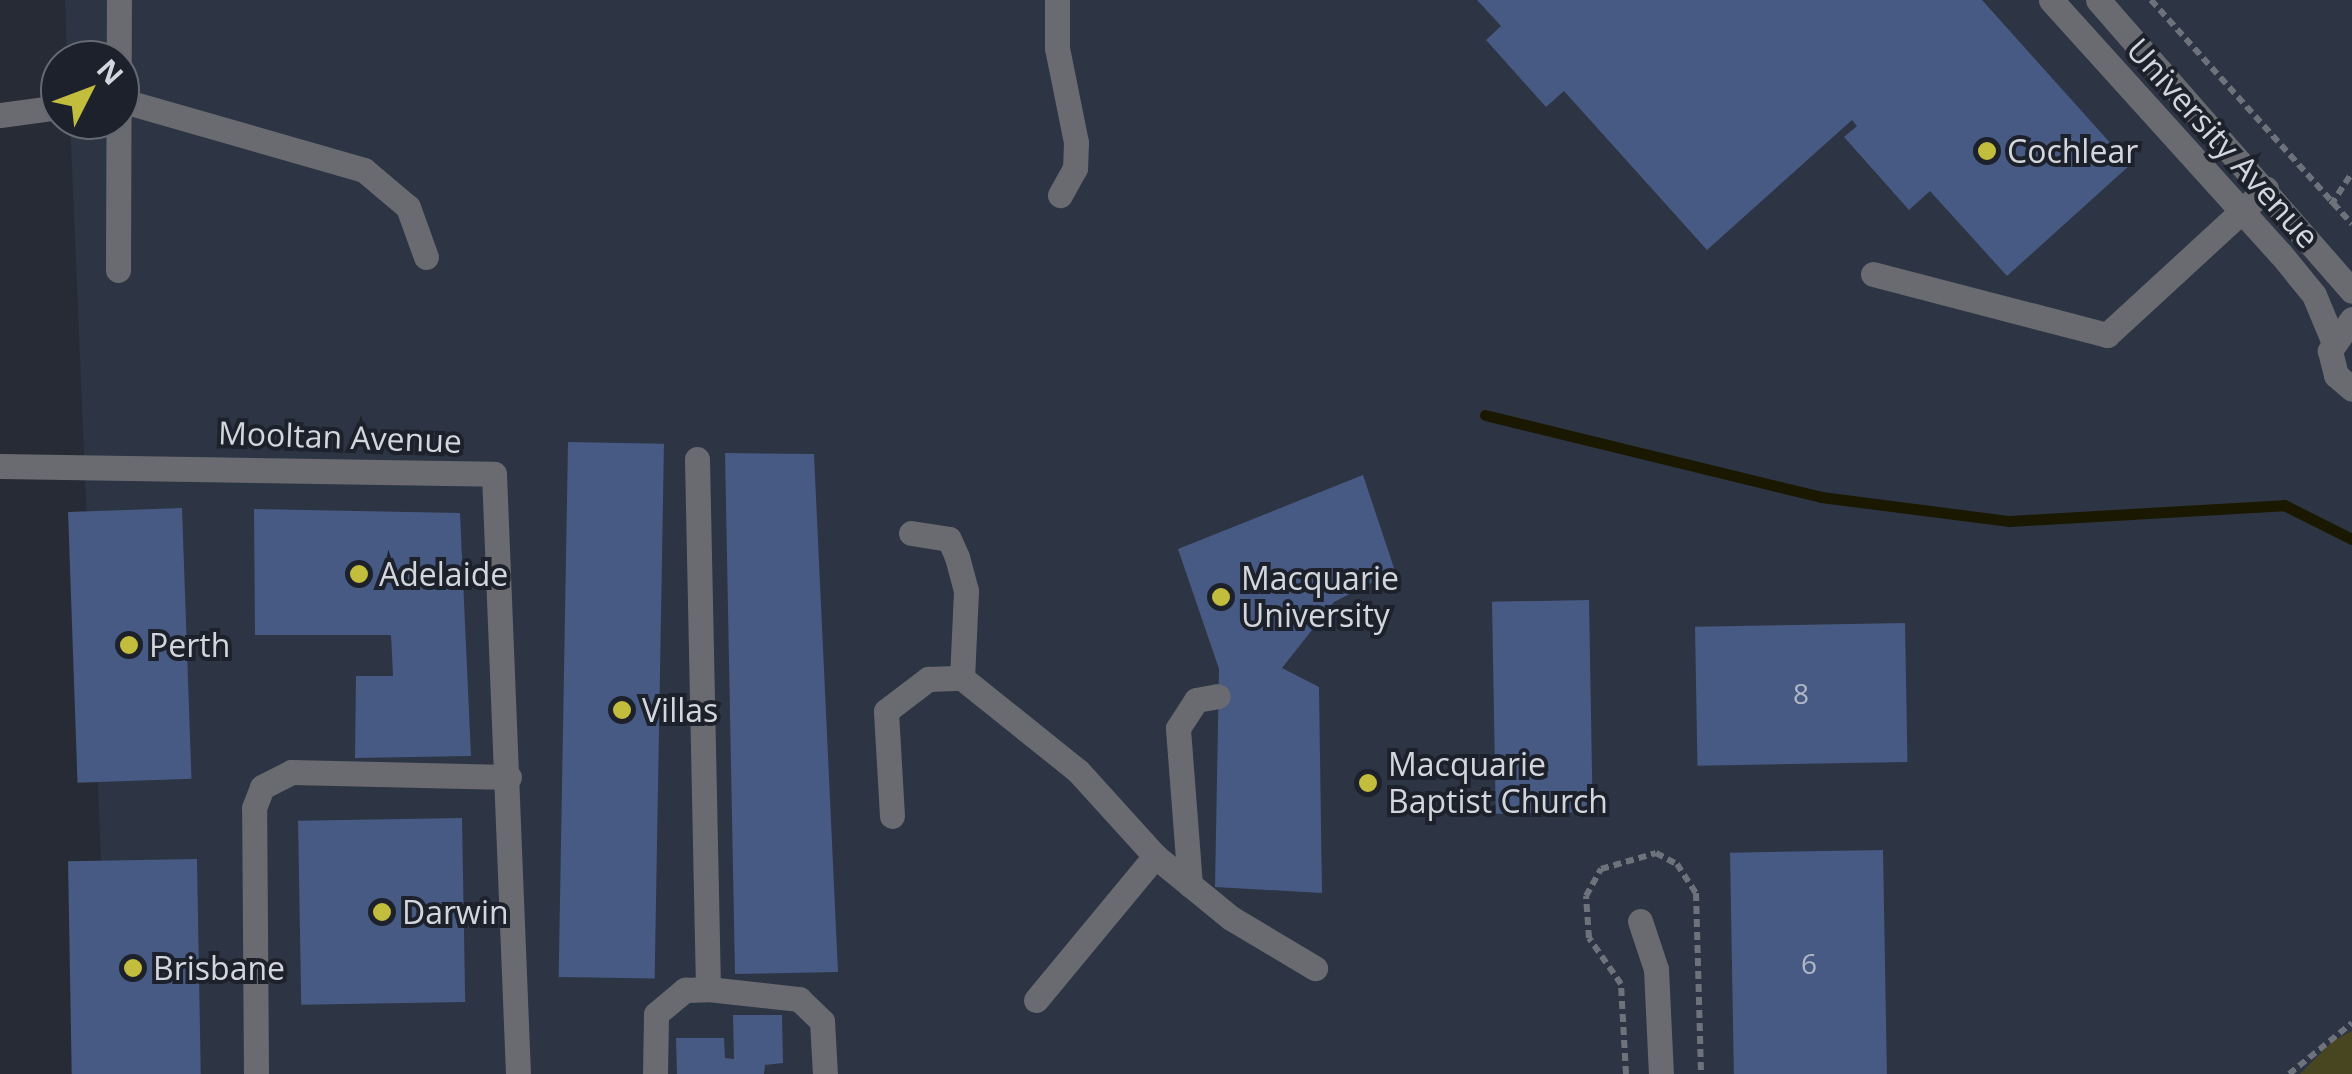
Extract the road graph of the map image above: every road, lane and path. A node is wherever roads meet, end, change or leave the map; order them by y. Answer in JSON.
{"nodes":[{"id":1,"x":119,"y":0,"type":"edge"},
{"id":2,"x":1057,"y":0,"type":"edge"},
{"id":3,"x":2051,"y":0,"type":"edge"},
{"id":4,"x":2098,"y":0,"type":"edge"},
{"id":5,"x":2151,"y":0,"type":"edge"},
{"id":6,"x":120,"y":40,"type":"edge"},
{"id":7,"x":140,"y":105,"type":"edge"},
{"id":8,"x":40,"y":110,"type":"edge"},
{"id":9,"x":0,"y":115,"type":"edge"},
{"id":10,"x":120,"y":140,"type":"edge"},
{"id":11,"x":2352,"y":174,"type":"edge"},
{"id":12,"x":2266,"y":189,"type":"junction"},
{"id":13,"x":1060,"y":195,"type":"dead end"},
{"id":14,"x":2331,"y":205,"type":"junction"},
{"id":15,"x":2242,"y":211,"type":"junction"},
{"id":16,"x":2352,"y":224,"type":"edge"},
{"id":17,"x":426,"y":257,"type":"dead end"},
{"id":18,"x":118,"y":270,"type":"dead end"},
{"id":19,"x":1873,"y":274,"type":"dead end"},
{"id":20,"x":2352,"y":291,"type":"edge"},
{"id":21,"x":2352,"y":319,"type":"edge"},
{"id":22,"x":2332,"y":338,"type":"junction"},
{"id":23,"x":2352,"y":389,"type":"edge"},
{"id":24,"x":696,"y":459,"type":"dead end"},
{"id":25,"x":0,"y":466,"type":"edge"},
{"id":26,"x":911,"y":533,"type":"dead end"},
{"id":27,"x":962,"y":678,"type":"junction"},
{"id":28,"x":1218,"y":696,"type":"dead end"},
{"id":29,"x":509,"y":778,"type":"junction"},
{"id":30,"x":892,"y":816,"type":"dead end"},
{"id":31,"x":1156,"y":856,"type":"junction"},
{"id":32,"x":1190,"y":885,"type":"junction"},
{"id":33,"x":1640,"y":922,"type":"dead end"},
{"id":34,"x":1315,"y":968,"type":"dead end"},
{"id":35,"x":708,"y":990,"type":"junction"},
{"id":36,"x":1036,"y":1000,"type":"dead end"},
{"id":37,"x":2352,"y":1023,"type":"edge"},
{"id":38,"x":256,"y":1074,"type":"edge"},
{"id":39,"x":518,"y":1074,"type":"edge"},
{"id":40,"x":656,"y":1074,"type":"edge"},
{"id":41,"x":825,"y":1074,"type":"edge"},
{"id":42,"x":1626,"y":1074,"type":"edge"},
{"id":43,"x":1661,"y":1074,"type":"edge"},
{"id":44,"x":1702,"y":1074,"type":"edge"},
{"id":45,"x":2289,"y":1074,"type":"edge"}],
"edges":[{"from":1,"to":6,"type":"street"},
{"from":2,"to":13,"type":"street"},
{"from":3,"to":15,"type":"street","name":"University Avenue"},
{"from":4,"to":12,"type":"street","name":"University Avenue"},
{"from":5,"to":14,"type":"path"},
{"from":7,"to":17,"type":"street"},
{"from":8,"to":9,"type":"street"},
{"from":10,"to":18,"type":"street"},
{"from":11,"to":14,"type":"path"},
{"from":12,"to":15,"type":"street"},
{"from":12,"to":20,"type":"street","name":"University Avenue"},
{"from":14,"to":16,"type":"path"},
{"from":15,"to":19,"type":"street"},
{"from":15,"to":22,"type":"street","name":"University Avenue"},
{"from":21,"to":22,"type":"street"},
{"from":22,"to":23,"type":"street","name":"University Avenue"},
{"from":24,"to":35,"type":"street"},
{"from":25,"to":29,"type":"street","name":"Mooltan Avenue"},
{"from":26,"to":27,"type":"street"},
{"from":27,"to":30,"type":"street"},
{"from":27,"to":31,"type":"street"},
{"from":28,"to":32,"type":"street"},
{"from":29,"to":38,"type":"street"},
{"from":29,"to":39,"type":"street","name":"Mooltan Avenue"},
{"from":31,"to":32,"type":"street"},
{"from":31,"to":36,"type":"street"},
{"from":32,"to":34,"type":"street"},
{"from":33,"to":43,"type":"street"},
{"from":35,"to":40,"type":"street"},
{"from":35,"to":41,"type":"street"},
{"from":37,"to":45,"type":"path"},
{"from":42,"to":44,"type":"path"}]}
